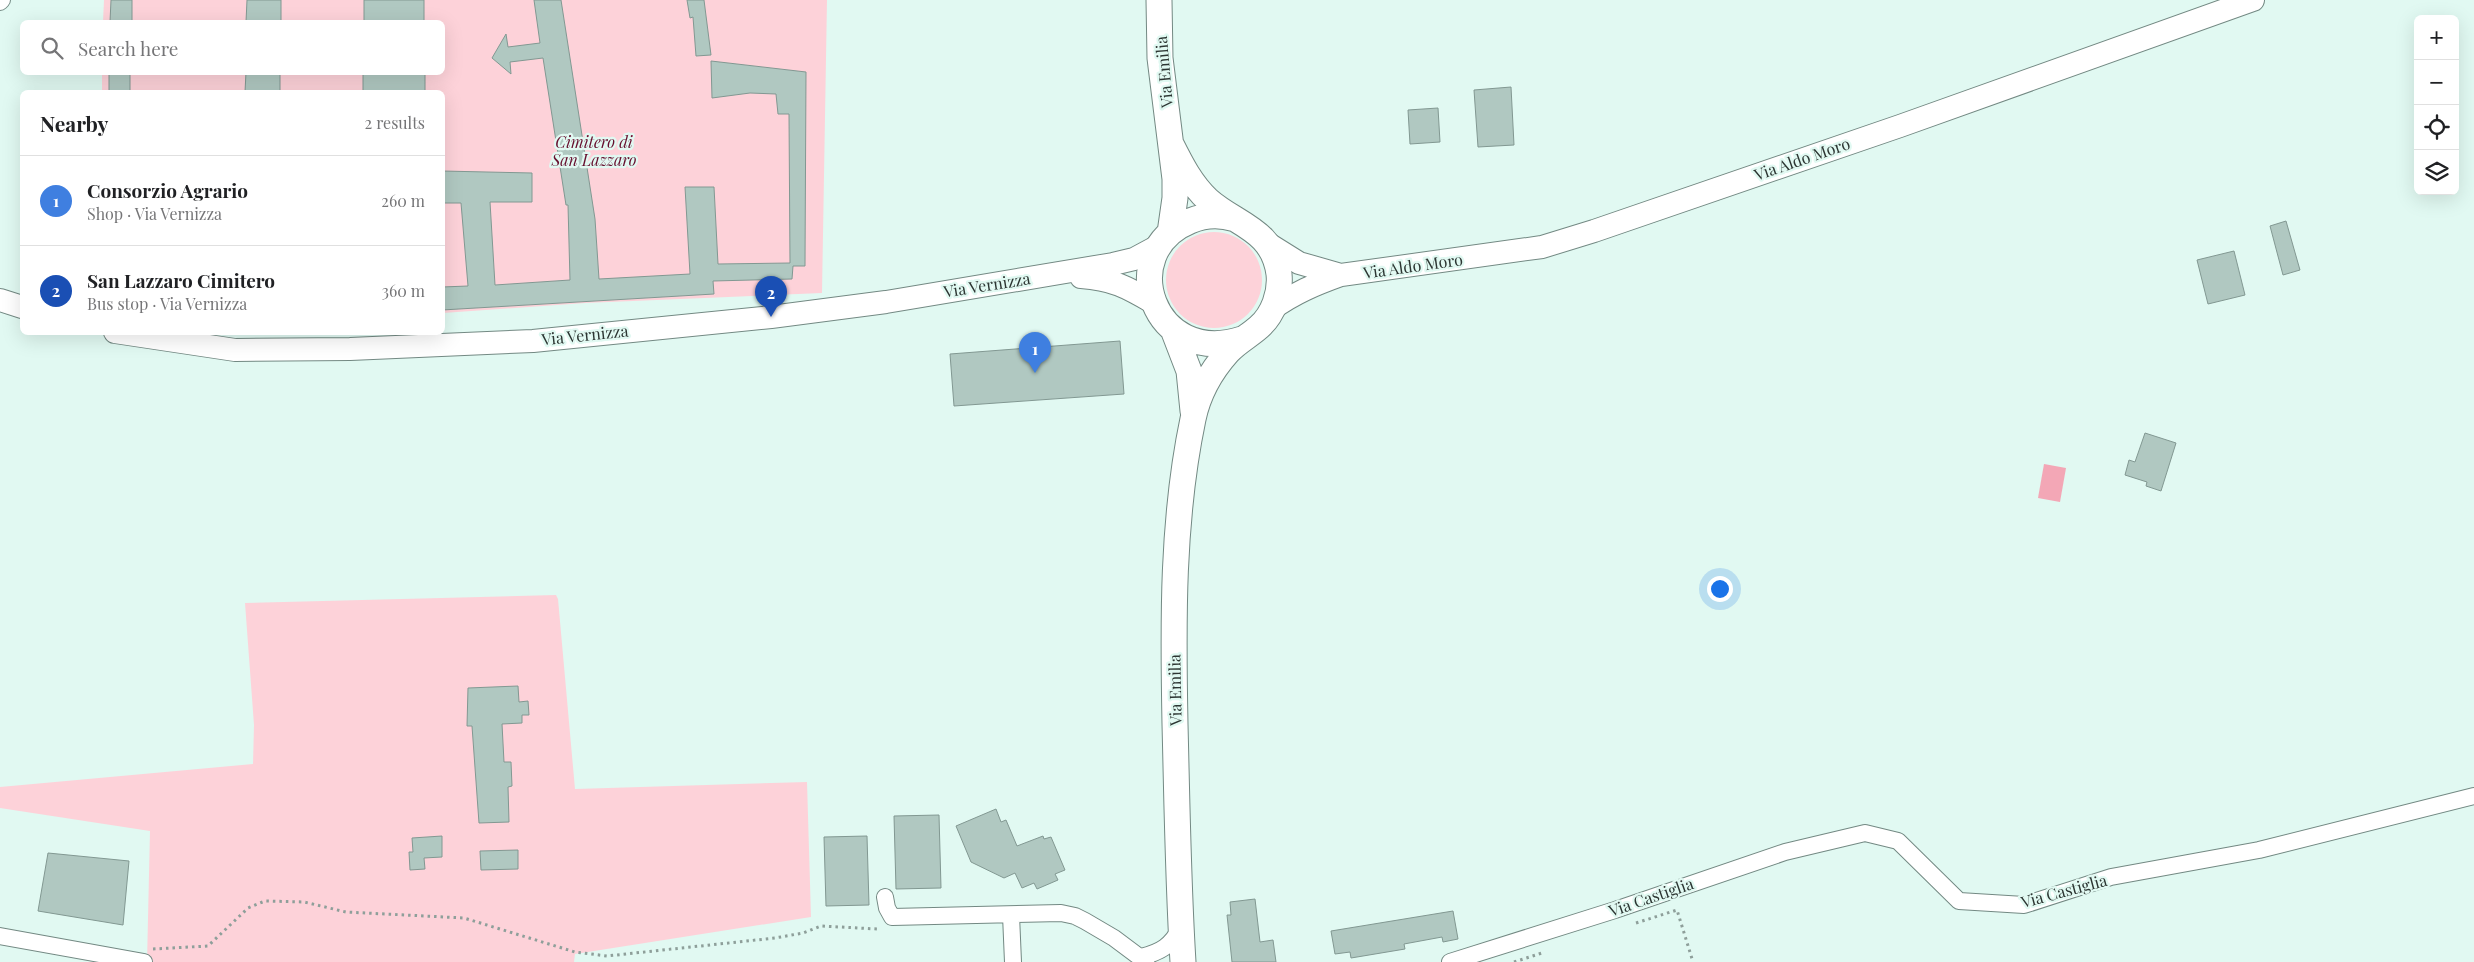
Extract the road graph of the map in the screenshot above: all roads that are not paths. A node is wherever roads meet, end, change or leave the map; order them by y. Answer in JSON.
{"nodes":[{"id":1,"x":1159,"y":0,"type":"edge"},
{"id":2,"x":2252,"y":0,"type":"edge"},
{"id":3,"x":1171,"y":144,"type":"junction"},
{"id":4,"x":1242,"y":222,"type":"junction"},
{"id":5,"x":1165,"y":239,"type":"junction"},
{"id":6,"x":1267,"y":243,"type":"junction"},
{"id":7,"x":1052,"y":274,"type":"junction"},
{"id":8,"x":1341,"y":275,"type":"junction"},
{"id":9,"x":0,"y":300,"type":"edge"},
{"id":10,"x":1154,"y":303,"type":"junction"},
{"id":11,"x":20,"y":306,"type":"edge"},
{"id":12,"x":1272,"y":310,"type":"junction"},
{"id":13,"x":1174,"y":332,"type":"junction"},
{"id":14,"x":135,"y":335,"type":"edge"},
{"id":15,"x":1242,"y":339,"type":"junction"},
{"id":16,"x":1193,"y":418,"type":"junction"},
{"id":17,"x":2474,"y":796,"type":"edge"},
{"id":18,"x":885,"y":897,"type":"dead end"},
{"id":19,"x":1011,"y":915,"type":"junction"},
{"id":20,"x":1181,"y":926,"type":"junction"},
{"id":21,"x":0,"y":936,"type":"edge"},
{"id":22,"x":145,"y":956,"type":"edge"},
{"id":23,"x":1143,"y":960,"type":"edge"},
{"id":24,"x":1013,"y":962,"type":"edge"},
{"id":25,"x":1183,"y":962,"type":"edge"},
{"id":26,"x":1450,"y":962,"type":"edge"}],
"edges":[{"from":1,"to":3,"type":"main road","name":"Via Emilia"},
{"from":2,"to":8,"type":"street","name":"Via Aldo Moro"},
{"from":3,"to":4,"type":"main road","name":"Via Emilia"},
{"from":3,"to":5,"type":"main road","name":"Via Emilia"},
{"from":4,"to":5,"type":"main road","name":"Via Emilia"},
{"from":4,"to":6,"type":"main road","name":"Via Emilia"},
{"from":5,"to":7,"type":"street","name":"Via Vernizza"},
{"from":5,"to":10,"type":"main road","name":"Via Emilia"},
{"from":6,"to":8,"type":"street","name":"Via Aldo Moro"},
{"from":6,"to":12,"type":"main road","name":"Via Emilia"},
{"from":7,"to":10,"type":"street","name":"Via Vernizza"},
{"from":7,"to":14,"type":"street","name":"Via Vernizza"},
{"from":8,"to":12,"type":"street","name":"Via Aldo Moro"},
{"from":9,"to":11,"type":"street"},
{"from":10,"to":13,"type":"main road","name":"Via Emilia"},
{"from":12,"to":15,"type":"main road","name":"Via Emilia"},
{"from":13,"to":15,"type":"main road","name":"Via Emilia"},
{"from":13,"to":16,"type":"main road","name":"Via Emilia"},
{"from":15,"to":16,"type":"main road","name":"Via Emilia"},
{"from":16,"to":20,"type":"main road","name":"Via Emilia"},
{"from":17,"to":26,"type":"street","name":"Via Castiglia"},
{"from":18,"to":19,"type":"street"},
{"from":19,"to":23,"type":"street"},
{"from":19,"to":24,"type":"street"},
{"from":20,"to":23,"type":"street"},
{"from":20,"to":25,"type":"main road","name":"Via Emilia"},
{"from":21,"to":22,"type":"street"}]}
